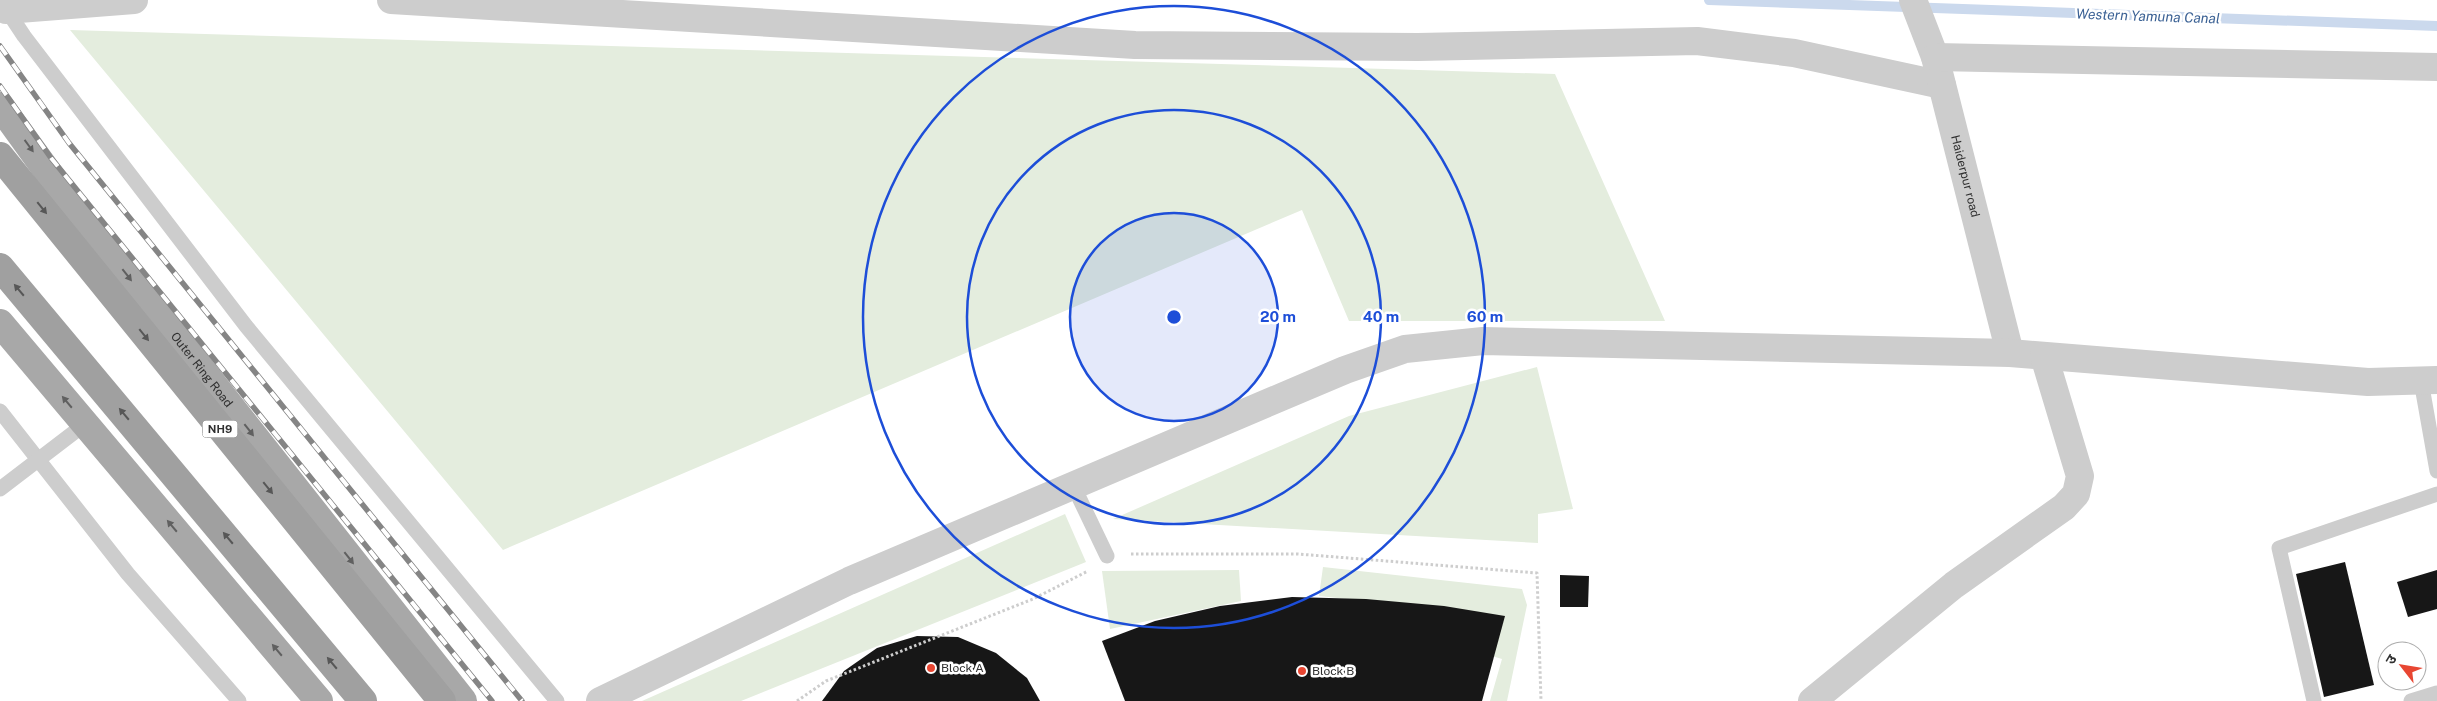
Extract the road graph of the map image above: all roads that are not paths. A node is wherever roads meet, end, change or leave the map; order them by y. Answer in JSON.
{"nodes":[{"id":1,"x":134,"y":0,"type":"edge"},
{"id":2,"x":391,"y":0,"type":"edge"},
{"id":3,"x":1913,"y":0,"type":"edge"},
{"id":4,"x":3,"y":5,"type":"edge"},
{"id":5,"x":1935,"y":58,"type":"junction"},
{"id":6,"x":2437,"y":67,"type":"edge"},
{"id":7,"x":1942,"y":85,"type":"junction"},
{"id":8,"x":0,"y":106,"type":"edge"},
{"id":9,"x":0,"y":156,"type":"edge"},
{"id":10,"x":0,"y":267,"type":"edge"},
{"id":11,"x":0,"y":323,"type":"edge"},
{"id":12,"x":2010,"y":353,"type":"junction"},
{"id":13,"x":2044,"y":356,"type":"junction"},
{"id":14,"x":2429,"y":381,"type":"edge"},
{"id":15,"x":0,"y":411,"type":"edge"},
{"id":16,"x":85,"y":424,"type":"junction"},
{"id":17,"x":38,"y":460,"type":"junction"},
{"id":18,"x":2437,"y":471,"type":"edge"},
{"id":19,"x":1073,"y":485,"type":"junction"},
{"id":20,"x":0,"y":489,"type":"edge"},
{"id":21,"x":2437,"y":494,"type":"edge"},
{"id":22,"x":1107,"y":556,"type":"road end"},
{"id":23,"x":2437,"y":693,"type":"edge"},
{"id":24,"x":239,"y":701,"type":"edge"},
{"id":25,"x":319,"y":701,"type":"edge"},
{"id":26,"x":363,"y":701,"type":"edge"},
{"id":27,"x":442,"y":701,"type":"edge"},
{"id":28,"x":463,"y":701,"type":"edge"},
{"id":29,"x":557,"y":701,"type":"edge"},
{"id":30,"x":600,"y":701,"type":"edge"},
{"id":31,"x":1812,"y":701,"type":"edge"},
{"id":32,"x":2314,"y":701,"type":"edge"},
{"id":33,"x":2411,"y":701,"type":"edge"}],
"edges":[{"from":1,"to":4,"type":"street"},
{"from":2,"to":7,"type":"street"},
{"from":3,"to":5,"type":"street","name":"Haiderpur road"},
{"from":4,"to":29,"type":"lane"},
{"from":5,"to":6,"type":"street"},
{"from":5,"to":7,"type":"street","name":"Haiderpur road"},
{"from":7,"to":12,"type":"street","name":"Haiderpur road"},
{"from":8,"to":28,"type":"main road","name":"Outer Ring Road","one_way":true},
{"from":9,"to":27,"type":"highway","name":"Outer Ring Road","number":"NH9","one_way":true},
{"from":26,"to":10,"type":"highway","one_way":true},
{"from":16,"to":11,"type":"main road","one_way":true},
{"from":12,"to":13,"type":"street"},
{"from":12,"to":19,"type":"street"},
{"from":13,"to":14,"type":"street"},
{"from":13,"to":31,"type":"street"},
{"from":14,"to":18,"type":"lane"},
{"from":15,"to":17,"type":"lane"},
{"from":16,"to":17,"type":"lane"},
{"from":25,"to":16,"type":"main road","one_way":true},
{"from":17,"to":20,"type":"lane"},
{"from":17,"to":24,"type":"lane"},
{"from":19,"to":22,"type":"lane"},
{"from":19,"to":30,"type":"street"},
{"from":21,"to":32,"type":"lane"},
{"from":23,"to":33,"type":"lane"}]}
